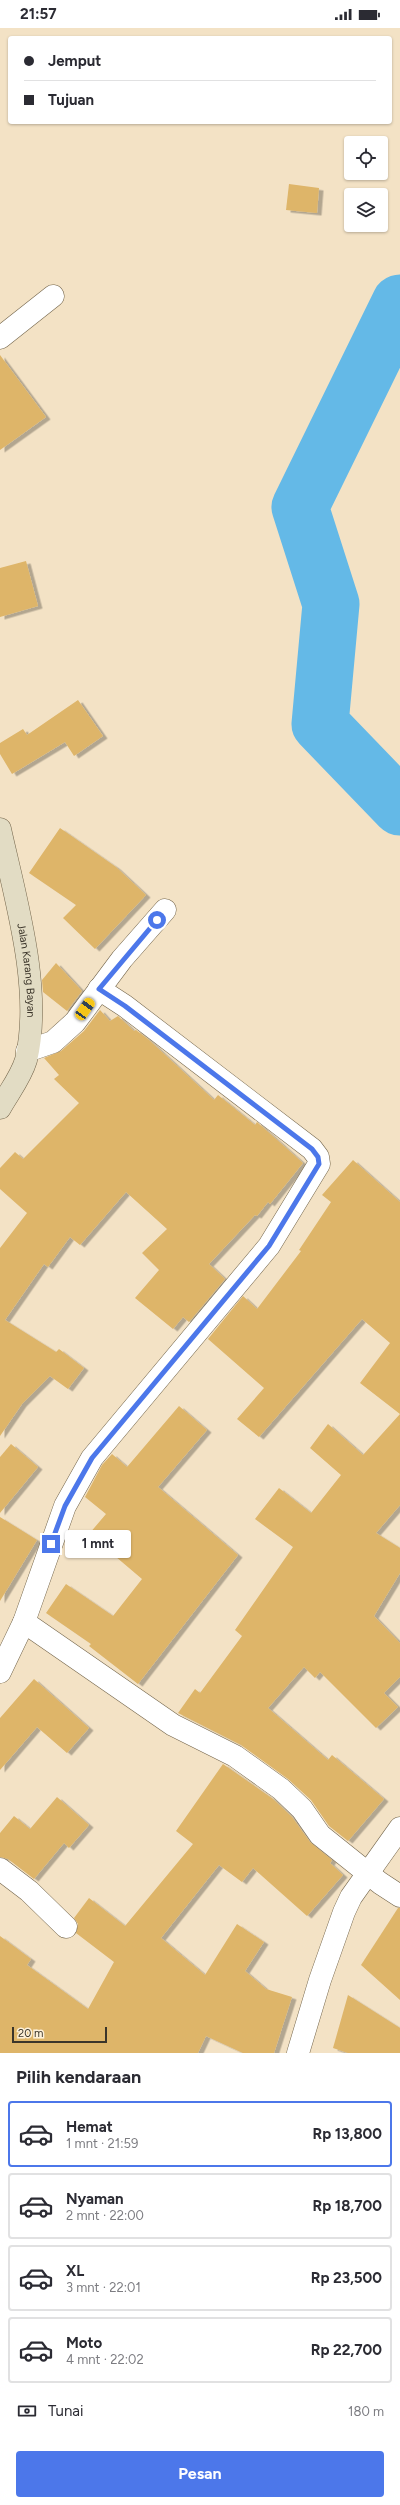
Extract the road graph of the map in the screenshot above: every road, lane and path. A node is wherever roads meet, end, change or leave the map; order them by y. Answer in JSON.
{"nodes":[{"id":1,"x":53,"y":296,"type":"dead end"},
{"id":2,"x":0,"y":338,"type":"edge"},
{"id":3,"x":0,"y":829,"type":"edge"},
{"id":4,"x":165,"y":910,"type":"dead end"},
{"id":5,"x":99,"y":989,"type":"junction"},
{"id":6,"x":27,"y":1051,"type":"junction"},
{"id":7,"x":0,"y":1108,"type":"edge"},
{"id":8,"x":24,"y":1622,"type":"junction"},
{"id":9,"x":0,"y":1672,"type":"edge"},
{"id":10,"x":400,"y":1828,"type":"edge"},
{"id":11,"x":0,"y":1869,"type":"edge"},
{"id":12,"x":367,"y":1873,"type":"junction"},
{"id":13,"x":400,"y":1896,"type":"edge"},
{"id":14,"x":66,"y":1927,"type":"dead end"},
{"id":15,"x":298,"y":2053,"type":"edge"}],
"edges":[{"from":1,"to":2,"type":"street"},
{"from":3,"to":6,"type":"street","name":"Jalan Karang Bayan"},
{"from":4,"to":5,"type":"street"},
{"from":5,"to":6,"type":"street"},
{"from":5,"to":8,"type":"street"},
{"from":6,"to":7,"type":"street","name":"Jalan Karang Bayan"},
{"from":8,"to":9,"type":"street"},
{"from":8,"to":12,"type":"street"},
{"from":10,"to":12,"type":"street"},
{"from":11,"to":14,"type":"street"},
{"from":12,"to":13,"type":"street"},
{"from":12,"to":15,"type":"street"}]}
